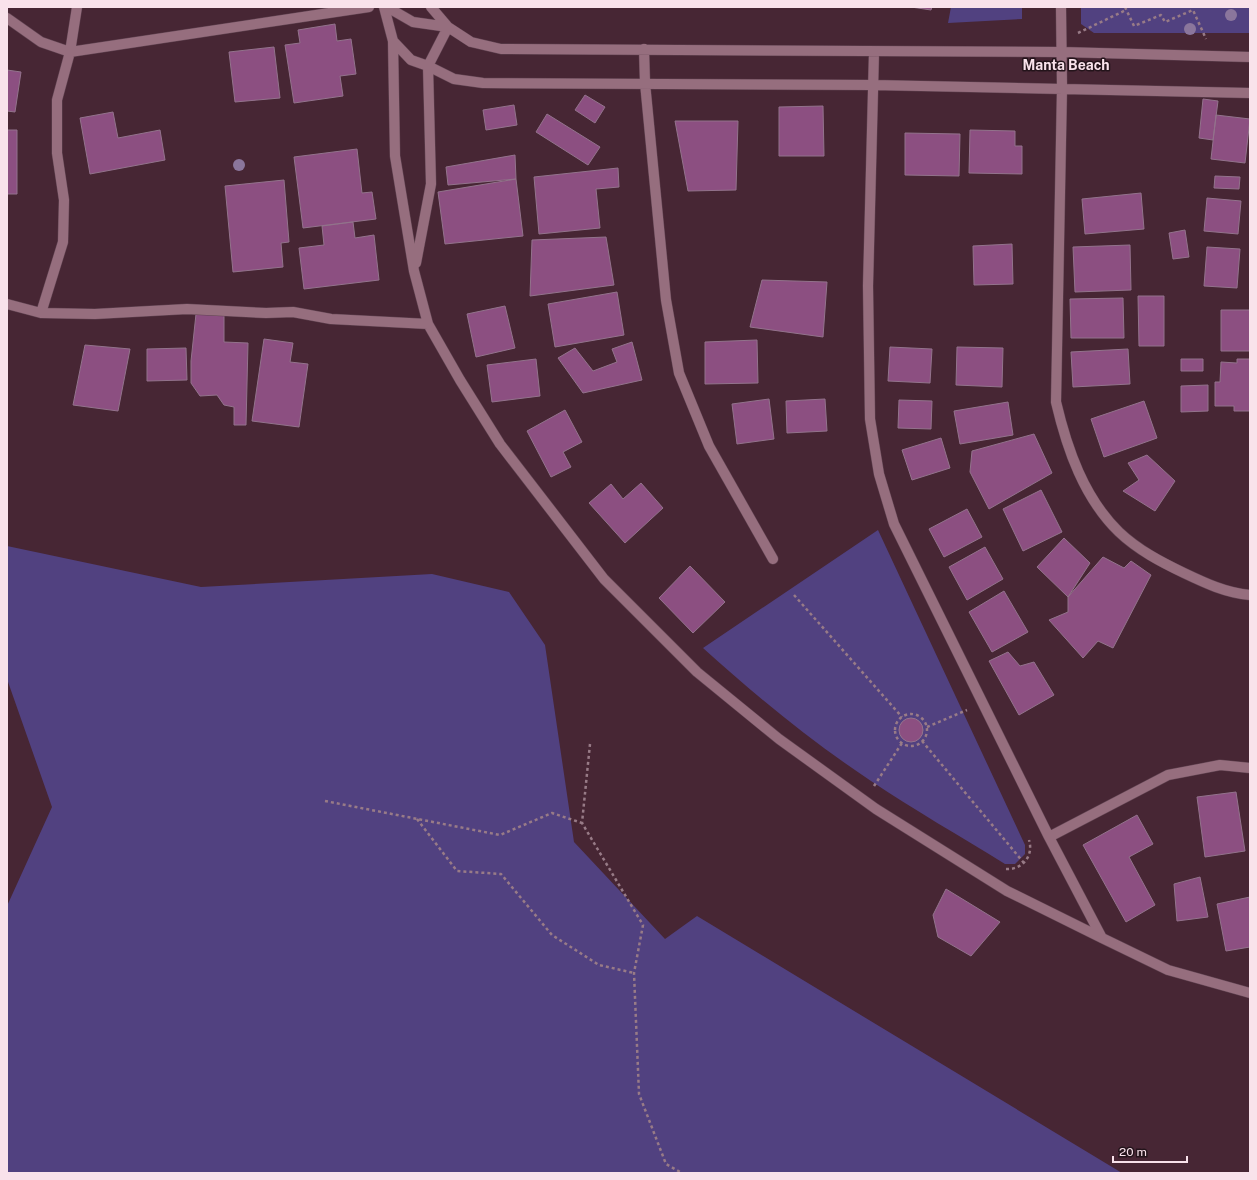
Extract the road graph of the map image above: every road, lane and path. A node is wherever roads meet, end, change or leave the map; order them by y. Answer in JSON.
{"nodes":[{"id":1,"x":76,"y":7,"type":"edge"},
{"id":2,"x":369,"y":7,"type":"edge"},
{"id":3,"x":384,"y":7,"type":"edge"},
{"id":4,"x":387,"y":7,"type":"edge"},
{"id":5,"x":431,"y":7,"type":"edge"},
{"id":6,"x":1061,"y":7,"type":"edge"},
{"id":7,"x":1126,"y":8,"type":"edge"},
{"id":8,"x":7,"y":18,"type":"edge"},
{"id":9,"x":448,"y":27,"type":"junction"},
{"id":10,"x":1078,"y":33,"type":"dead end"},
{"id":11,"x":1206,"y":39,"type":"dead end"},
{"id":12,"x":393,"y":41,"type":"junction"},
{"id":13,"x":644,"y":49,"type":"junction"},
{"id":14,"x":70,"y":52,"type":"junction"},
{"id":15,"x":874,"y":52,"type":"junction"},
{"id":16,"x":1061,"y":52,"type":"junction"},
{"id":17,"x":1250,"y":57,"type":"edge"},
{"id":18,"x":428,"y":66,"type":"junction"},
{"id":19,"x":645,"y":83,"type":"junction"},
{"id":20,"x":873,"y":85,"type":"junction"},
{"id":21,"x":1062,"y":88,"type":"junction"},
{"id":22,"x":1250,"y":93,"type":"edge"},
{"id":23,"x":414,"y":270,"type":"junction"},
{"id":24,"x":7,"y":304,"type":"edge"},
{"id":25,"x":41,"y":313,"type":"junction"},
{"id":26,"x":428,"y":324,"type":"junction"},
{"id":27,"x":773,"y":559,"type":"dead end"},
{"id":28,"x":794,"y":595,"type":"dead end"},
{"id":29,"x":1250,"y":595,"type":"edge"},
{"id":30,"x":968,"y":709,"type":"dead end"},
{"id":31,"x":902,"y":717,"type":"junction"},
{"id":32,"x":927,"y":727,"type":"junction"},
{"id":33,"x":922,"y":741,"type":"junction"},
{"id":34,"x":902,"y":743,"type":"junction"},
{"id":35,"x":590,"y":744,"type":"dead end"},
{"id":36,"x":1250,"y":768,"type":"edge"},
{"id":37,"x":868,"y":783,"type":"dead end"},
{"id":38,"x":874,"y":786,"type":"junction"},
{"id":39,"x":879,"y":789,"type":"dead end"},
{"id":40,"x":325,"y":801,"type":"dead end"},
{"id":41,"x":417,"y":819,"type":"junction"},
{"id":42,"x":582,"y":823,"type":"junction"},
{"id":43,"x":1028,"y":838,"type":"dead end"},
{"id":44,"x":1049,"y":838,"type":"junction"},
{"id":45,"x":1024,"y":863,"type":"junction"},
{"id":46,"x":1000,"y":867,"type":"dead end"},
{"id":47,"x":1102,"y":938,"type":"junction"},
{"id":48,"x":634,"y":973,"type":"junction"},
{"id":49,"x":1250,"y":993,"type":"edge"},
{"id":50,"x":682,"y":1173,"type":"edge"}],
"edges":[{"from":1,"to":14,"type":"street"},
{"from":2,"to":14,"type":"street"},
{"from":3,"to":12,"type":"street"},
{"from":4,"to":9,"type":"street"},
{"from":5,"to":9,"type":"street"},
{"from":6,"to":16,"type":"street"},
{"from":7,"to":10,"type":"path"},
{"from":7,"to":11,"type":"path"},
{"from":8,"to":14,"type":"street"},
{"from":9,"to":13,"type":"street"},
{"from":9,"to":18,"type":"street"},
{"from":12,"to":18,"type":"street"},
{"from":12,"to":23,"type":"street"},
{"from":13,"to":15,"type":"street"},
{"from":13,"to":19,"type":"street"},
{"from":14,"to":25,"type":"street"},
{"from":15,"to":16,"type":"street"},
{"from":15,"to":20,"type":"street"},
{"from":16,"to":17,"type":"street"},
{"from":16,"to":21,"type":"street"},
{"from":18,"to":19,"type":"street"},
{"from":18,"to":23,"type":"street"},
{"from":19,"to":20,"type":"street"},
{"from":19,"to":27,"type":"street"},
{"from":20,"to":21,"type":"street"},
{"from":20,"to":44,"type":"street"},
{"from":21,"to":22,"type":"street"},
{"from":21,"to":29,"type":"street"},
{"from":23,"to":26,"type":"street"},
{"from":24,"to":25,"type":"street"},
{"from":25,"to":26,"type":"street"},
{"from":26,"to":47,"type":"street"},
{"from":28,"to":31,"type":"path"},
{"from":30,"to":32,"type":"path"},
{"from":31,"to":32,"type":"path"},
{"from":31,"to":34,"type":"path"},
{"from":32,"to":33,"type":"path"},
{"from":33,"to":34,"type":"path"},
{"from":33,"to":45,"type":"path"},
{"from":34,"to":38,"type":"path"},
{"from":35,"to":42,"type":"path"},
{"from":36,"to":44,"type":"street"},
{"from":37,"to":38,"type":"path"},
{"from":38,"to":39,"type":"path"},
{"from":40,"to":41,"type":"path"},
{"from":41,"to":42,"type":"path"},
{"from":41,"to":48,"type":"path"},
{"from":42,"to":48,"type":"path"},
{"from":43,"to":45,"type":"path"},
{"from":44,"to":47,"type":"street"},
{"from":45,"to":46,"type":"path"},
{"from":47,"to":49,"type":"street"},
{"from":48,"to":50,"type":"path"}]}
